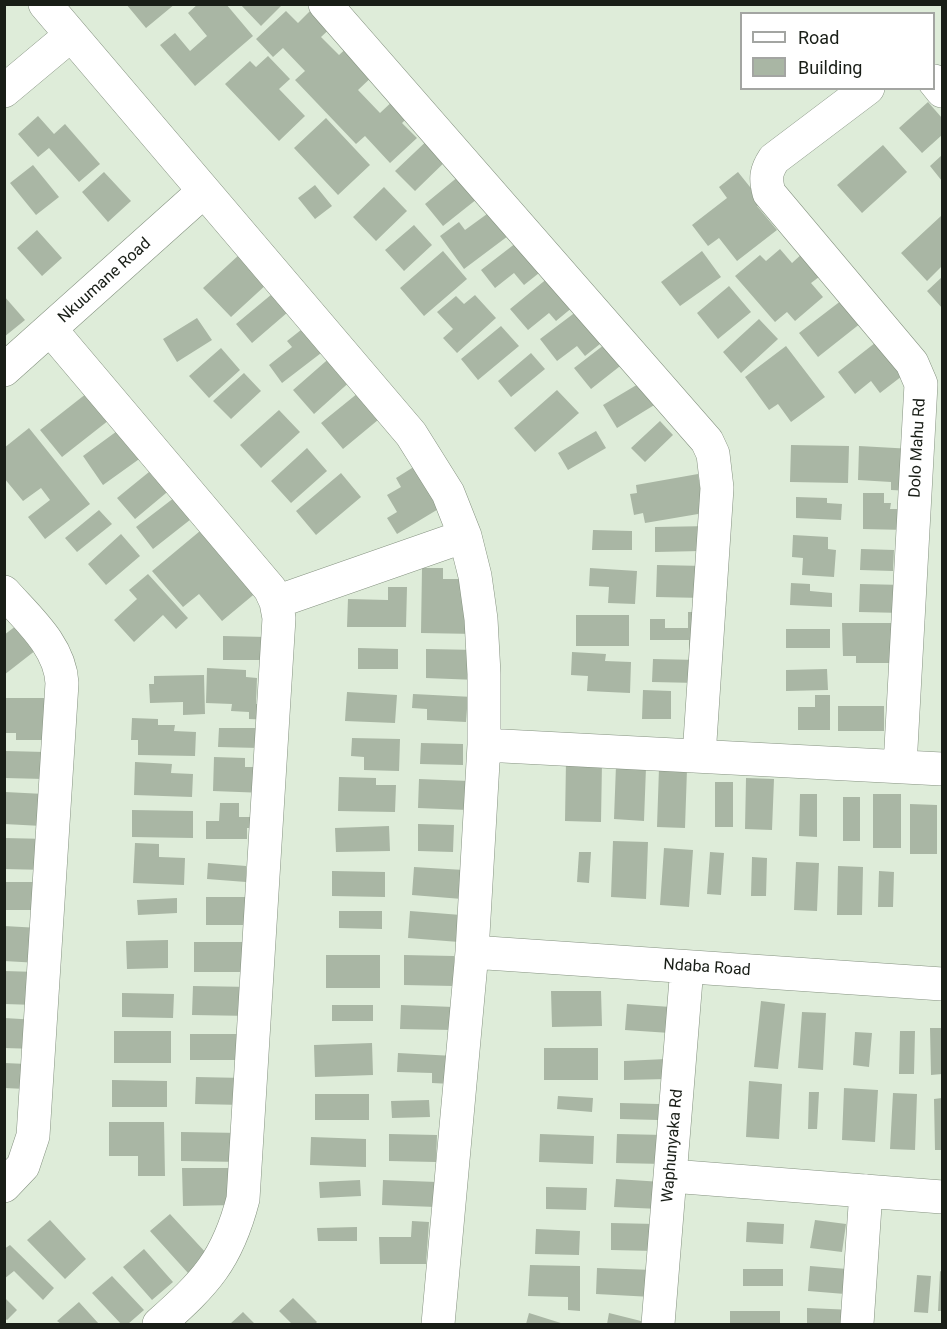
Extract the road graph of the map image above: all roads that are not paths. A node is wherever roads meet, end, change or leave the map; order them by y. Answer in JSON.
{"nodes":[{"id":1,"x":45,"y":4,"type":"edge"},
{"id":2,"x":326,"y":4,"type":"edge"},
{"id":3,"x":71,"y":35,"type":"junction"},
{"id":4,"x":865,"y":90,"type":"edge"},
{"id":5,"x":4,"y":91,"type":"edge"},
{"id":6,"x":204,"y":191,"type":"junction"},
{"id":7,"x":51,"y":330,"type":"junction"},
{"id":8,"x":4,"y":370,"type":"edge"},
{"id":9,"x":465,"y":536,"type":"junction"},
{"id":10,"x":4,"y":592,"type":"edge"},
{"id":11,"x":276,"y":602,"type":"junction"},
{"id":12,"x":484,"y":745,"type":"junction"},
{"id":13,"x":699,"y":756,"type":"junction"},
{"id":14,"x":900,"y":766,"type":"junction"},
{"id":15,"x":942,"y":769,"type":"edge"},
{"id":16,"x":472,"y":952,"type":"junction"},
{"id":17,"x":687,"y":967,"type":"junction"},
{"id":18,"x":942,"y":984,"type":"edge"},
{"id":19,"x":671,"y":1176,"type":"junction"},
{"id":20,"x":4,"y":1186,"type":"edge"},
{"id":21,"x":866,"y":1191,"type":"junction"},
{"id":22,"x":942,"y":1197,"type":"edge"},
{"id":23,"x":159,"y":1324,"type":"edge"},
{"id":24,"x":438,"y":1324,"type":"edge"},
{"id":25,"x":658,"y":1324,"type":"edge"},
{"id":26,"x":857,"y":1324,"type":"edge"}],
"edges":[{"from":1,"to":3,"type":"street"},
{"from":2,"to":13,"type":"street"},
{"from":3,"to":5,"type":"street"},
{"from":3,"to":6,"type":"street"},
{"from":4,"to":14,"type":"street","name":"Dolo Mahu Rd"},
{"from":6,"to":7,"type":"street","name":"Nkuumane Road"},
{"from":6,"to":9,"type":"street"},
{"from":7,"to":8,"type":"street","name":"Nkuumane Road"},
{"from":7,"to":11,"type":"street"},
{"from":9,"to":11,"type":"street"},
{"from":9,"to":12,"type":"street"},
{"from":10,"to":20,"type":"street"},
{"from":11,"to":23,"type":"street"},
{"from":12,"to":13,"type":"street"},
{"from":12,"to":16,"type":"street"},
{"from":13,"to":14,"type":"street"},
{"from":14,"to":15,"type":"street"},
{"from":16,"to":17,"type":"street","name":"Ndaba Road"},
{"from":16,"to":24,"type":"street"},
{"from":17,"to":18,"type":"street","name":"Ndaba Road"},
{"from":17,"to":19,"type":"street","name":"Waphunyaka Rd"},
{"from":19,"to":21,"type":"street"},
{"from":19,"to":25,"type":"street","name":"Waphunyaka Rd"},
{"from":21,"to":22,"type":"street"},
{"from":21,"to":26,"type":"street"}]}
